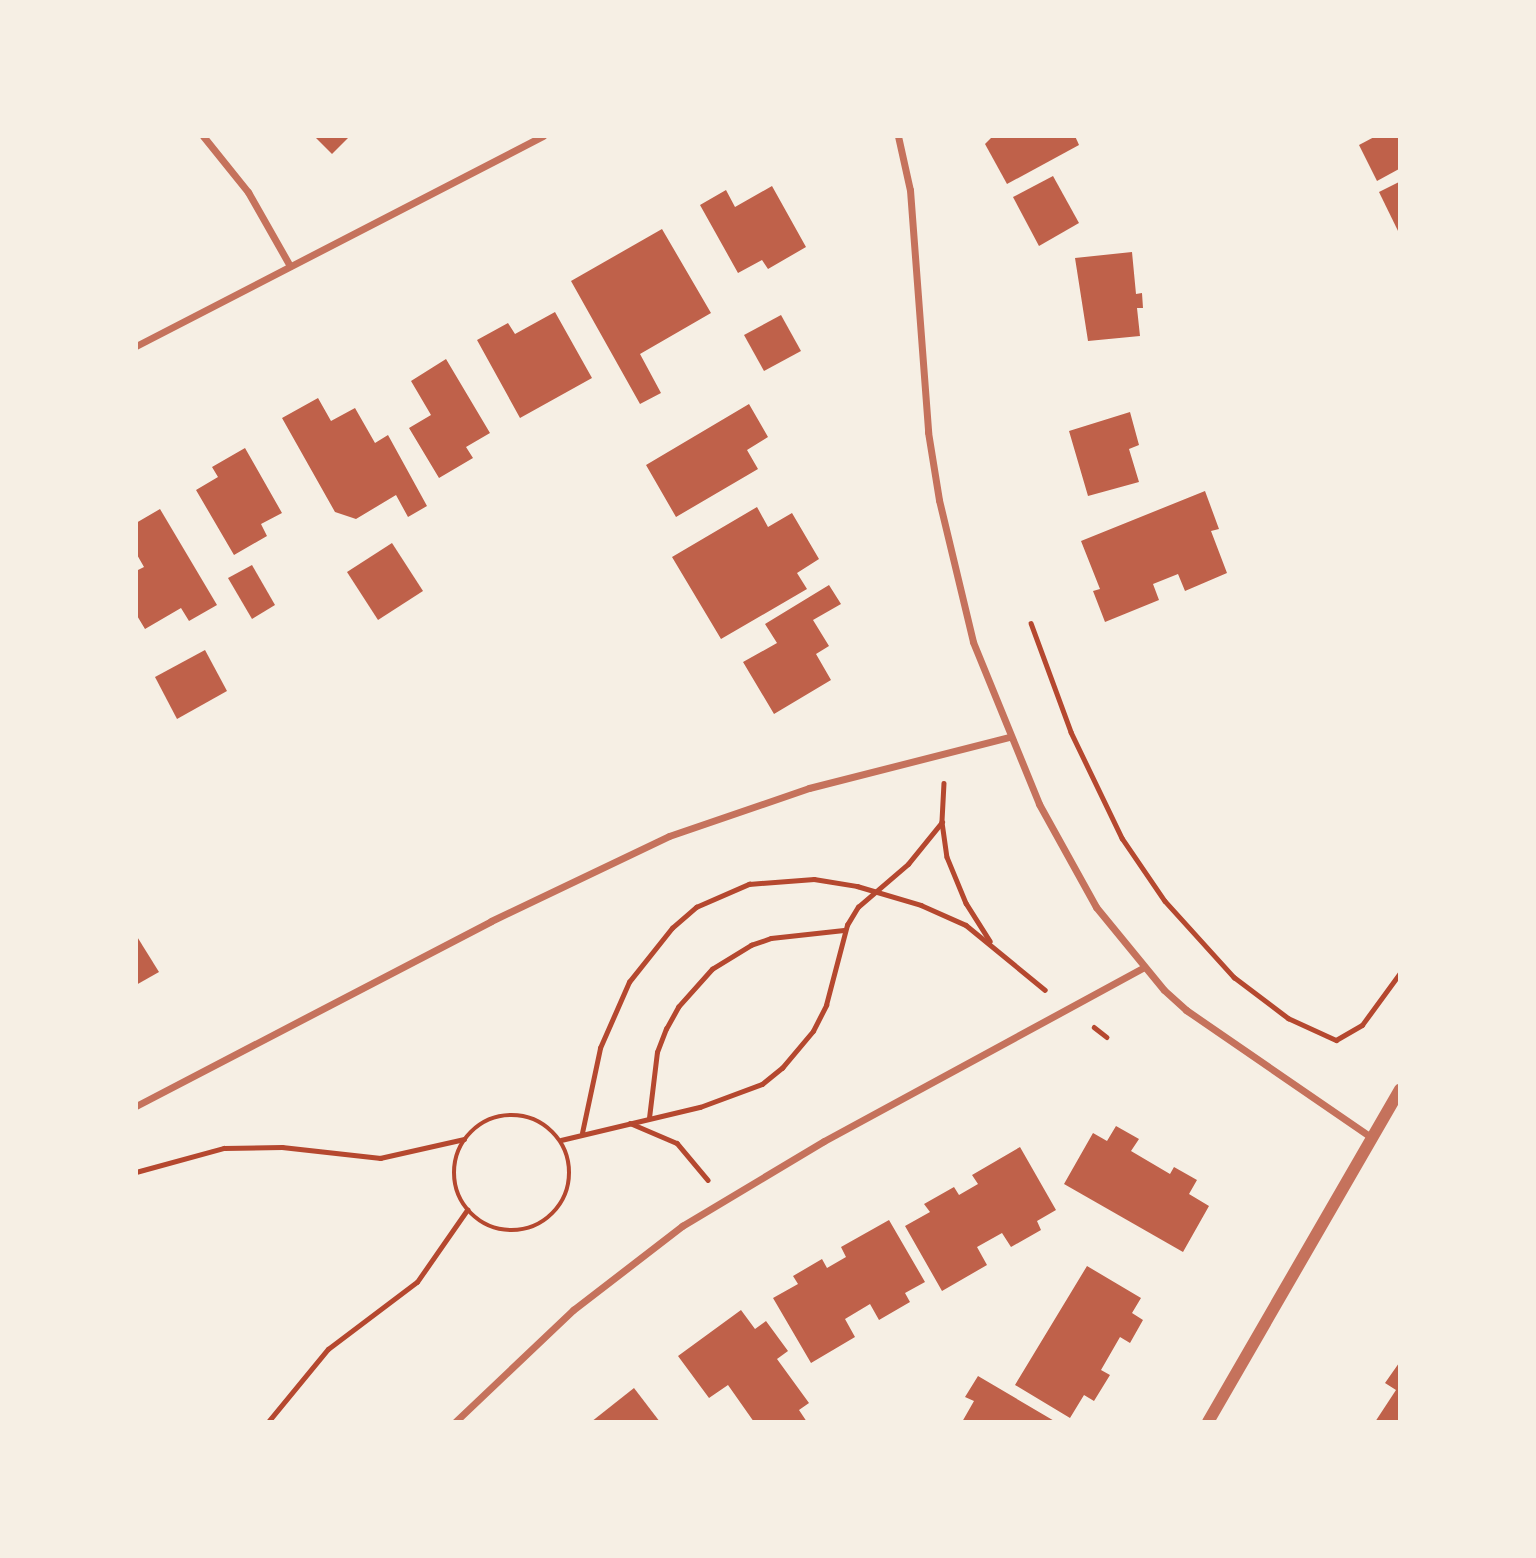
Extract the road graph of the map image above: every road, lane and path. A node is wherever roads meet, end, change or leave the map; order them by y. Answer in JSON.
{"nodes":[{"id":1,"x":204,"y":136,"type":"edge"},
{"id":2,"x":544,"y":136,"type":"edge"},
{"id":3,"x":898,"y":136,"type":"edge"},
{"id":4,"x":290,"y":266,"type":"junction"},
{"id":5,"x":136,"y":346,"type":"edge"},
{"id":6,"x":1031,"y":623,"type":"dead end"},
{"id":7,"x":1009,"y":737,"type":"junction"},
{"id":8,"x":945,"y":754,"type":"junction"},
{"id":9,"x":942,"y":822,"type":"junction"},
{"id":10,"x":876,"y":891,"type":"junction"},
{"id":11,"x":844,"y":930,"type":"junction"},
{"id":12,"x":993,"y":945,"type":"junction"},
{"id":13,"x":1143,"y":968,"type":"junction"},
{"id":14,"x":1399,"y":973,"type":"edge"},
{"id":15,"x":1070,"y":1009,"type":"junction"},
{"id":16,"x":1107,"y":1037,"type":"dead end"},
{"id":17,"x":1399,"y":1090,"type":"edge"},
{"id":18,"x":136,"y":1106,"type":"edge"},
{"id":19,"x":649,"y":1118,"type":"junction"},
{"id":20,"x":628,"y":1123,"type":"junction"},
{"id":21,"x":582,"y":1133,"type":"junction"},
{"id":22,"x":1371,"y":1137,"type":"junction"},
{"id":23,"x":465,"y":1139,"type":"junction"},
{"id":24,"x":561,"y":1140,"type":"junction"},
{"id":25,"x":136,"y":1172,"type":"edge"},
{"id":26,"x":722,"y":1200,"type":"junction"},
{"id":27,"x":467,"y":1210,"type":"junction"},
{"id":28,"x":268,"y":1422,"type":"edge"},
{"id":29,"x":455,"y":1422,"type":"edge"},
{"id":30,"x":1208,"y":1422,"type":"edge"}],
"edges":[{"from":1,"to":4,"type":"street"},
{"from":2,"to":4,"type":"street"},
{"from":3,"to":7,"type":"street"},
{"from":4,"to":5,"type":"street"},
{"from":6,"to":14,"type":"path"},
{"from":7,"to":8,"type":"street"},
{"from":7,"to":13,"type":"street"},
{"from":8,"to":9,"type":"path"},
{"from":8,"to":18,"type":"street"},
{"from":9,"to":10,"type":"path"},
{"from":9,"to":12,"type":"path"},
{"from":10,"to":11,"type":"path"},
{"from":10,"to":12,"type":"path"},
{"from":10,"to":21,"type":"path"},
{"from":11,"to":19,"type":"path"},
{"from":11,"to":19,"type":"path"},
{"from":12,"to":15,"type":"path"},
{"from":13,"to":15,"type":"street"},
{"from":13,"to":22,"type":"street"},
{"from":15,"to":16,"type":"path"},
{"from":15,"to":26,"type":"street"},
{"from":17,"to":22,"type":"street"},
{"from":19,"to":20,"type":"path"},
{"from":20,"to":21,"type":"path"},
{"from":20,"to":26,"type":"path"},
{"from":21,"to":24,"type":"path"},
{"from":22,"to":30,"type":"street"},
{"from":23,"to":24,"type":"path"},
{"from":23,"to":25,"type":"path"},
{"from":23,"to":27,"type":"path"},
{"from":24,"to":27,"type":"path"},
{"from":26,"to":29,"type":"street"},
{"from":27,"to":28,"type":"path"}]}
